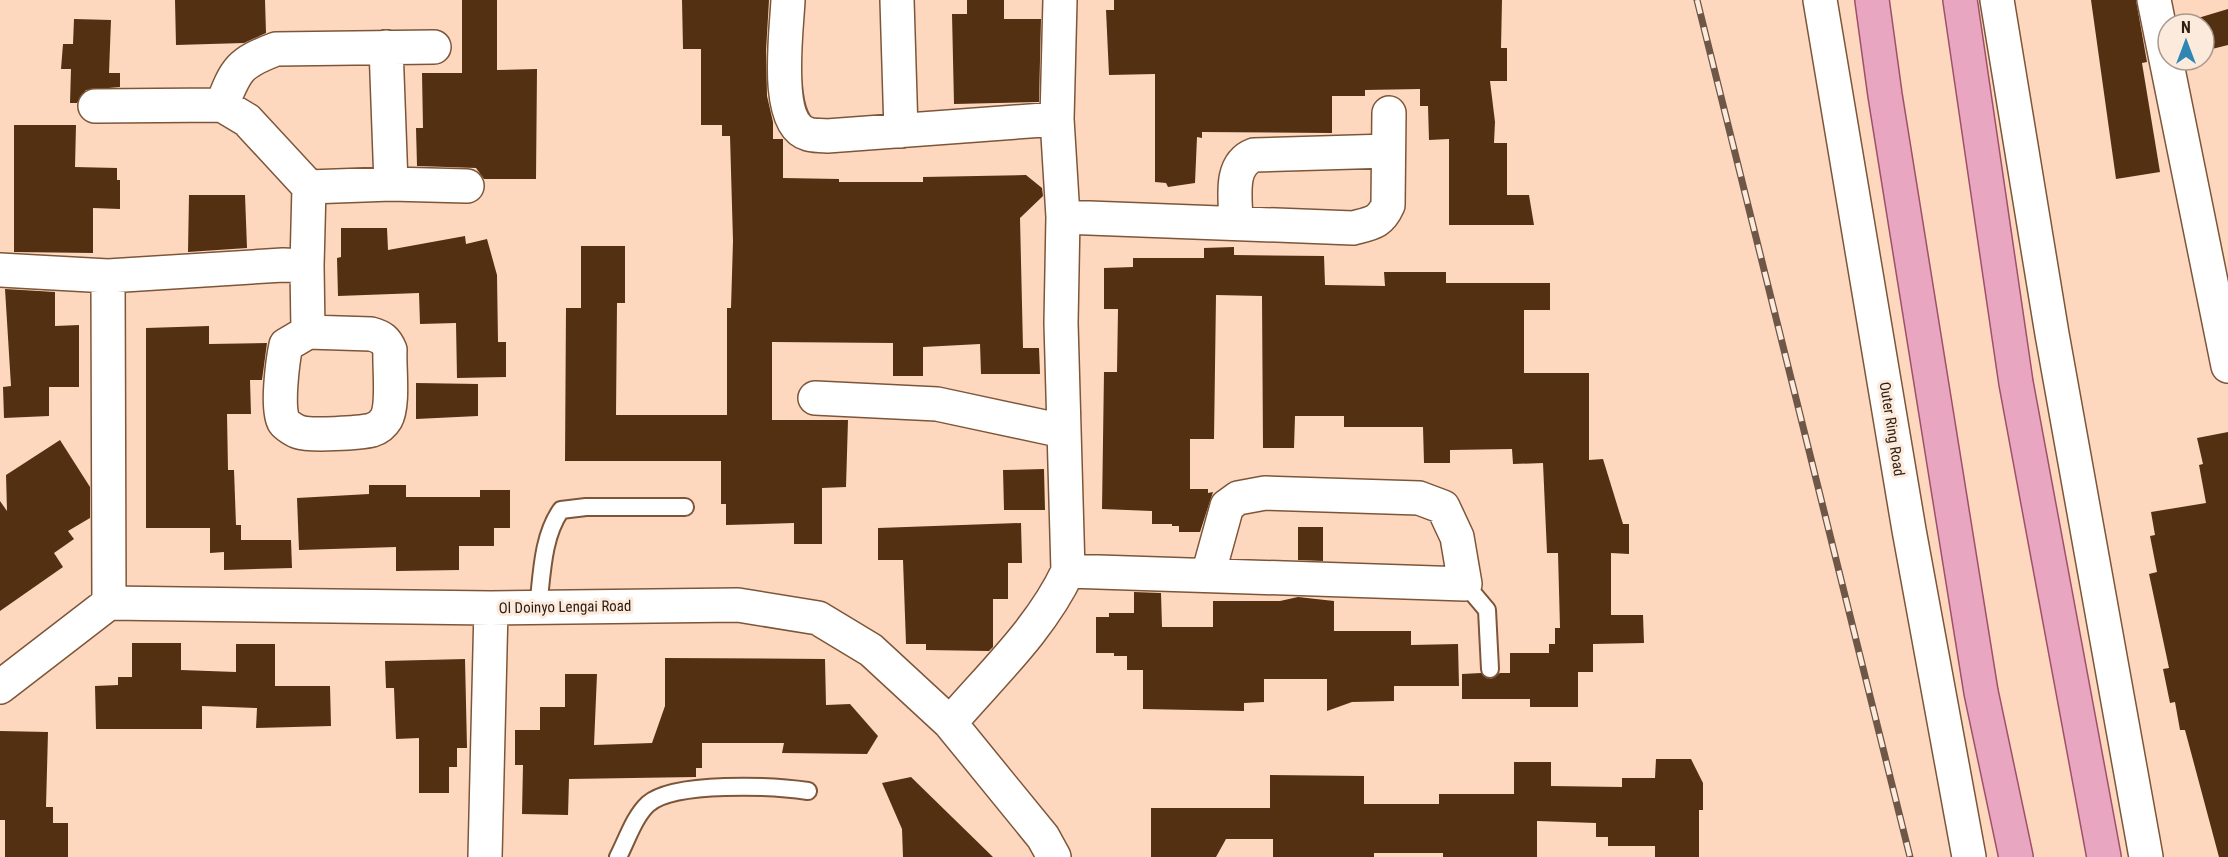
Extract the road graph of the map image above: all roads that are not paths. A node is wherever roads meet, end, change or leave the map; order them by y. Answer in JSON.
{"nodes":[{"id":1,"x":788,"y":0,"type":"edge"},
{"id":2,"x":897,"y":0,"type":"edge"},
{"id":3,"x":1060,"y":0,"type":"edge"},
{"id":4,"x":1820,"y":0,"type":"edge"},
{"id":5,"x":1872,"y":0,"type":"edge"},
{"id":6,"x":1960,"y":0,"type":"edge"},
{"id":7,"x":1997,"y":0,"type":"edge"},
{"id":8,"x":2154,"y":0,"type":"edge"},
{"id":9,"x":386,"y":47,"type":"junction"},
{"id":10,"x":434,"y":47,"type":"dead end"},
{"id":11,"x":222,"y":105,"type":"junction"},
{"id":12,"x":95,"y":106,"type":"dead end"},
{"id":13,"x":1389,"y":114,"type":"dead end"},
{"id":14,"x":1057,"y":119,"type":"junction"},
{"id":15,"x":901,"y":131,"type":"junction"},
{"id":16,"x":1388,"y":151,"type":"junction"},
{"id":17,"x":391,"y":184,"type":"junction"},
{"id":18,"x":467,"y":186,"type":"dead end"},
{"id":19,"x":309,"y":187,"type":"junction"},
{"id":20,"x":1063,"y":217,"type":"junction"},
{"id":21,"x":1236,"y":223,"type":"junction"},
{"id":22,"x":307,"y":266,"type":"junction"},
{"id":23,"x":0,"y":270,"type":"edge"},
{"id":24,"x":108,"y":276,"type":"junction"},
{"id":25,"x":308,"y":332,"type":"dead end"},
{"id":26,"x":2228,"y":366,"type":"edge"},
{"id":27,"x":814,"y":398,"type":"dead end"},
{"id":28,"x":1063,"y":431,"type":"junction"},
{"id":29,"x":685,"y":507,"type":"dead end"},
{"id":30,"x":1068,"y":572,"type":"junction"},
{"id":31,"x":1208,"y":575,"type":"junction"},
{"id":32,"x":1465,"y":584,"type":"junction"},
{"id":33,"x":109,"y":603,"type":"junction"},
{"id":34,"x":491,"y":608,"type":"junction"},
{"id":35,"x":538,"y":608,"type":"junction"},
{"id":36,"x":1490,"y":669,"type":"dead end"},
{"id":37,"x":0,"y":687,"type":"edge"},
{"id":38,"x":950,"y":723,"type":"junction"},
{"id":39,"x":808,"y":790,"type":"dead end"},
{"id":40,"x":486,"y":857,"type":"edge"},
{"id":41,"x":618,"y":857,"type":"edge"},
{"id":42,"x":1054,"y":857,"type":"edge"},
{"id":43,"x":1969,"y":857,"type":"edge"},
{"id":44,"x":2016,"y":857,"type":"edge"},
{"id":45,"x":2104,"y":857,"type":"edge"},
{"id":46,"x":2146,"y":857,"type":"edge"}],
"edges":[{"from":1,"to":15,"type":"street"},
{"from":2,"to":15,"type":"street"},
{"from":3,"to":14,"type":"street"},
{"from":4,"to":43,"type":"street","name":"Outer Ring Road"},
{"from":5,"to":44,"type":"main road"},
{"from":6,"to":45,"type":"main road"},
{"from":7,"to":46,"type":"street"},
{"from":8,"to":26,"type":"street"},
{"from":9,"to":10,"type":"street"},
{"from":9,"to":11,"type":"street"},
{"from":9,"to":17,"type":"street"},
{"from":11,"to":12,"type":"street"},
{"from":11,"to":19,"type":"street"},
{"from":13,"to":16,"type":"street"},
{"from":14,"to":15,"type":"street"},
{"from":14,"to":20,"type":"street"},
{"from":16,"to":21,"type":"street"},
{"from":16,"to":21,"type":"street"},
{"from":17,"to":18,"type":"street"},
{"from":17,"to":19,"type":"street"},
{"from":19,"to":22,"type":"street"},
{"from":20,"to":21,"type":"street"},
{"from":20,"to":28,"type":"street"},
{"from":22,"to":24,"type":"street"},
{"from":22,"to":25,"type":"street"},
{"from":23,"to":24,"type":"street"},
{"from":24,"to":33,"type":"street"},
{"from":27,"to":28,"type":"street"},
{"from":28,"to":30,"type":"street"},
{"from":29,"to":35,"type":"lane"},
{"from":30,"to":31,"type":"street"},
{"from":30,"to":38,"type":"street"},
{"from":31,"to":32,"type":"street"},
{"from":31,"to":32,"type":"street"},
{"from":32,"to":36,"type":"lane"},
{"from":33,"to":34,"type":"street","name":"Ol Doinyo Lengai Road"},
{"from":33,"to":37,"type":"street"},
{"from":34,"to":35,"type":"street","name":"Ol Doinyo Lengai Road"},
{"from":34,"to":40,"type":"street"},
{"from":35,"to":38,"type":"street","name":"Ol Doinyo Lengai Road"},
{"from":38,"to":42,"type":"street","name":"Ol Doinyo Lengai Road"},
{"from":39,"to":41,"type":"lane"}]}
